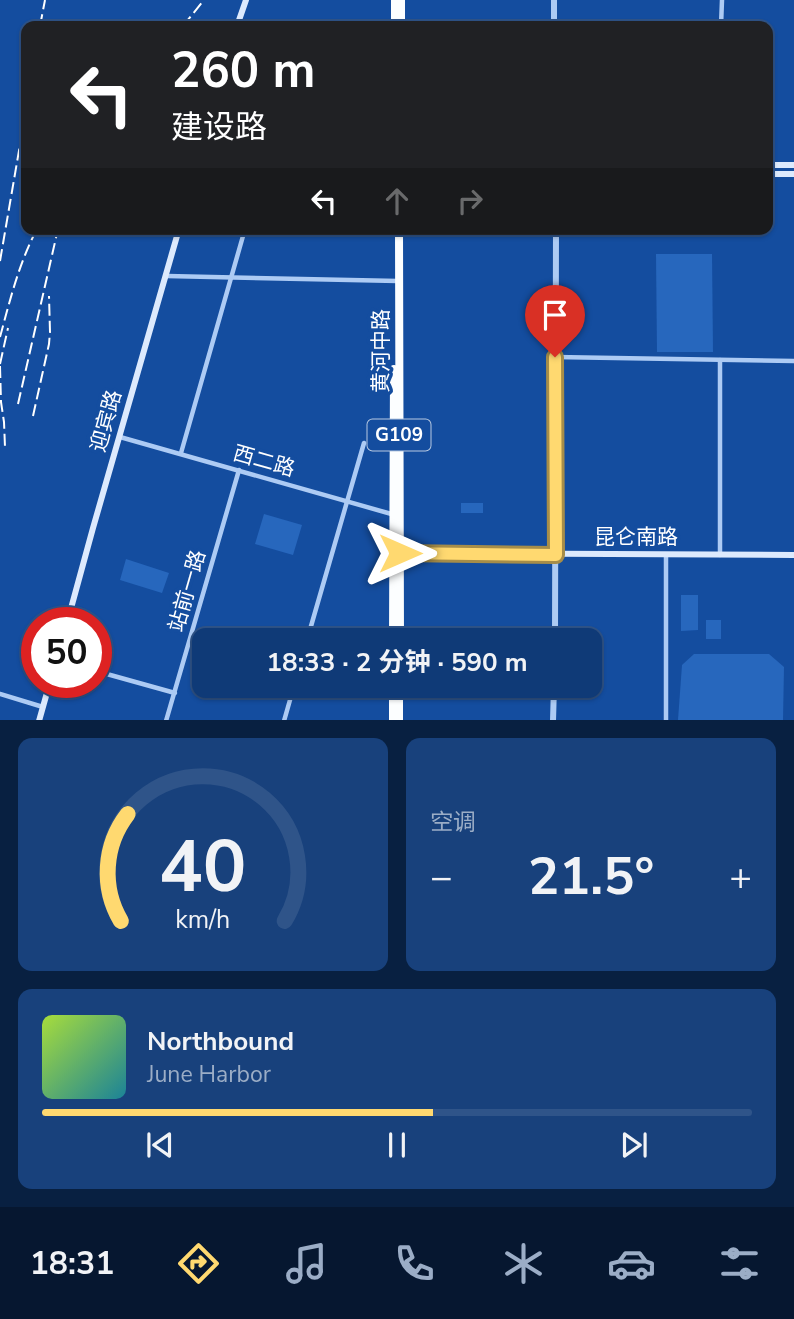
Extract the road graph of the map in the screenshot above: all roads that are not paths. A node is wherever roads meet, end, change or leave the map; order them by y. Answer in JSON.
{"nodes":[{"id":1,"x":246,"y":0,"type":"edge"},
{"id":2,"x":395,"y":0,"type":"edge"},
{"id":3,"x":401,"y":0,"type":"edge"},
{"id":4,"x":554,"y":0,"type":"edge"},
{"id":5,"x":722,"y":0,"type":"edge"},
{"id":6,"x":239,"y":21,"type":"edge"},
{"id":7,"x":395,"y":21,"type":"edge"},
{"id":8,"x":401,"y":21,"type":"edge"},
{"id":9,"x":554,"y":21,"type":"edge"},
{"id":10,"x":721,"y":21,"type":"edge"},
{"id":11,"x":773,"y":165,"type":"edge"},
{"id":12,"x":794,"y":165,"type":"edge"},
{"id":13,"x":773,"y":174,"type":"edge"},
{"id":14,"x":794,"y":174,"type":"edge"},
{"id":15,"x":178,"y":235,"type":"edge"},
{"id":16,"x":243,"y":235,"type":"edge"},
{"id":17,"x":396,"y":235,"type":"edge"},
{"id":18,"x":556,"y":235,"type":"edge"},
{"id":19,"x":167,"y":275,"type":"junction"},
{"id":20,"x":232,"y":278,"type":"junction"},
{"id":21,"x":396,"y":281,"type":"junction"},
{"id":22,"x":555,"y":357,"type":"junction"},
{"id":23,"x":720,"y":360,"type":"junction"},
{"id":24,"x":794,"y":361,"type":"edge"},
{"id":25,"x":120,"y":437,"type":"junction"},
{"id":26,"x":364,"y":443,"type":"dead end"},
{"id":27,"x":181,"y":453,"type":"junction"},
{"id":28,"x":239,"y":470,"type":"junction"},
{"id":29,"x":347,"y":502,"type":"junction"},
{"id":30,"x":396,"y":515,"type":"junction"},
{"id":31,"x":396,"y":553,"type":"junction"},
{"id":32,"x":556,"y":555,"type":"junction"},
{"id":33,"x":666,"y":555,"type":"junction"},
{"id":34,"x":720,"y":555,"type":"junction"},
{"id":35,"x":794,"y":555,"type":"edge"},
{"id":36,"x":71,"y":607,"type":"edge"},
{"id":37,"x":310,"y":628,"type":"edge"},
{"id":38,"x":393,"y":628,"type":"edge"},
{"id":39,"x":399,"y":628,"type":"edge"},
{"id":40,"x":555,"y":628,"type":"edge"},
{"id":41,"x":112,"y":676,"type":"edge"},
{"id":42,"x":174,"y":693,"type":"junction"},
{"id":43,"x":0,"y":694,"type":"edge"},
{"id":44,"x":46,"y":698,"type":"edge"},
{"id":45,"x":290,"y":698,"type":"edge"},
{"id":46,"x":393,"y":698,"type":"edge"},
{"id":47,"x":400,"y":698,"type":"edge"},
{"id":48,"x":554,"y":698,"type":"edge"},
{"id":49,"x":43,"y":707,"type":"junction"},
{"id":50,"x":38,"y":720,"type":"edge"},
{"id":51,"x":166,"y":720,"type":"edge"},
{"id":52,"x":284,"y":720,"type":"edge"},
{"id":53,"x":393,"y":720,"type":"edge"},
{"id":54,"x":399,"y":720,"type":"edge"},
{"id":55,"x":554,"y":720,"type":"edge"},
{"id":56,"x":666,"y":720,"type":"edge"}],
"edges":[{"from":1,"to":6,"type":"main road"},
{"from":2,"to":7,"type":"highway"},
{"from":3,"to":8,"type":"highway"},
{"from":4,"to":9,"type":"street"},
{"from":5,"to":10,"type":"street"},
{"from":11,"to":12,"type":"main road"},
{"from":13,"to":14,"type":"main road"},
{"from":15,"to":19,"type":"main road","name":"迎宾路"},
{"from":16,"to":20,"type":"street"},
{"from":17,"to":21,"type":"highway","name":"黄河中路","number":"G109"},
{"from":18,"to":22,"type":"street"},
{"from":19,"to":20,"type":"street"},
{"from":19,"to":25,"type":"main road","name":"迎宾路"},
{"from":20,"to":21,"type":"street"},
{"from":20,"to":27,"type":"street"},
{"from":21,"to":30,"type":"highway","name":"黄河中路","number":"G109"},
{"from":22,"to":23,"type":"street"},
{"from":22,"to":32,"type":"street"},
{"from":23,"to":24,"type":"street"},
{"from":23,"to":34,"type":"street"},
{"from":25,"to":27,"type":"street","name":"西二路"},
{"from":25,"to":36,"type":"main road","name":"迎宾路"},
{"from":26,"to":29,"type":"street"},
{"from":27,"to":28,"type":"street","name":"西二路"},
{"from":28,"to":29,"type":"street","name":"西二路"},
{"from":28,"to":42,"type":"street","name":"站前一路"},
{"from":29,"to":30,"type":"street","name":"西二路"},
{"from":29,"to":37,"type":"street"},
{"from":30,"to":31,"type":"highway","name":"黄河中路","number":"G109"},
{"from":31,"to":32,"type":"main road","name":"昆仑南路"},
{"from":31,"to":38,"type":"highway","name":"黄河中路","number":"G109"},
{"from":31,"to":39,"type":"highway","name":"黄河中路","number":"G109"},
{"from":32,"to":33,"type":"main road","name":"昆仑南路"},
{"from":32,"to":40,"type":"street"},
{"from":33,"to":34,"type":"main road","name":"昆仑南路"},
{"from":33,"to":56,"type":"street"},
{"from":34,"to":35,"type":"main road","name":"昆仑南路"},
{"from":41,"to":42,"type":"street"},
{"from":42,"to":51,"type":"street","name":"站前一路"},
{"from":43,"to":49,"type":"street"},
{"from":44,"to":49,"type":"main road"},
{"from":45,"to":52,"type":"street"},
{"from":46,"to":53,"type":"highway"},
{"from":47,"to":54,"type":"highway"},
{"from":48,"to":55,"type":"street"},
{"from":49,"to":50,"type":"main road"}]}
